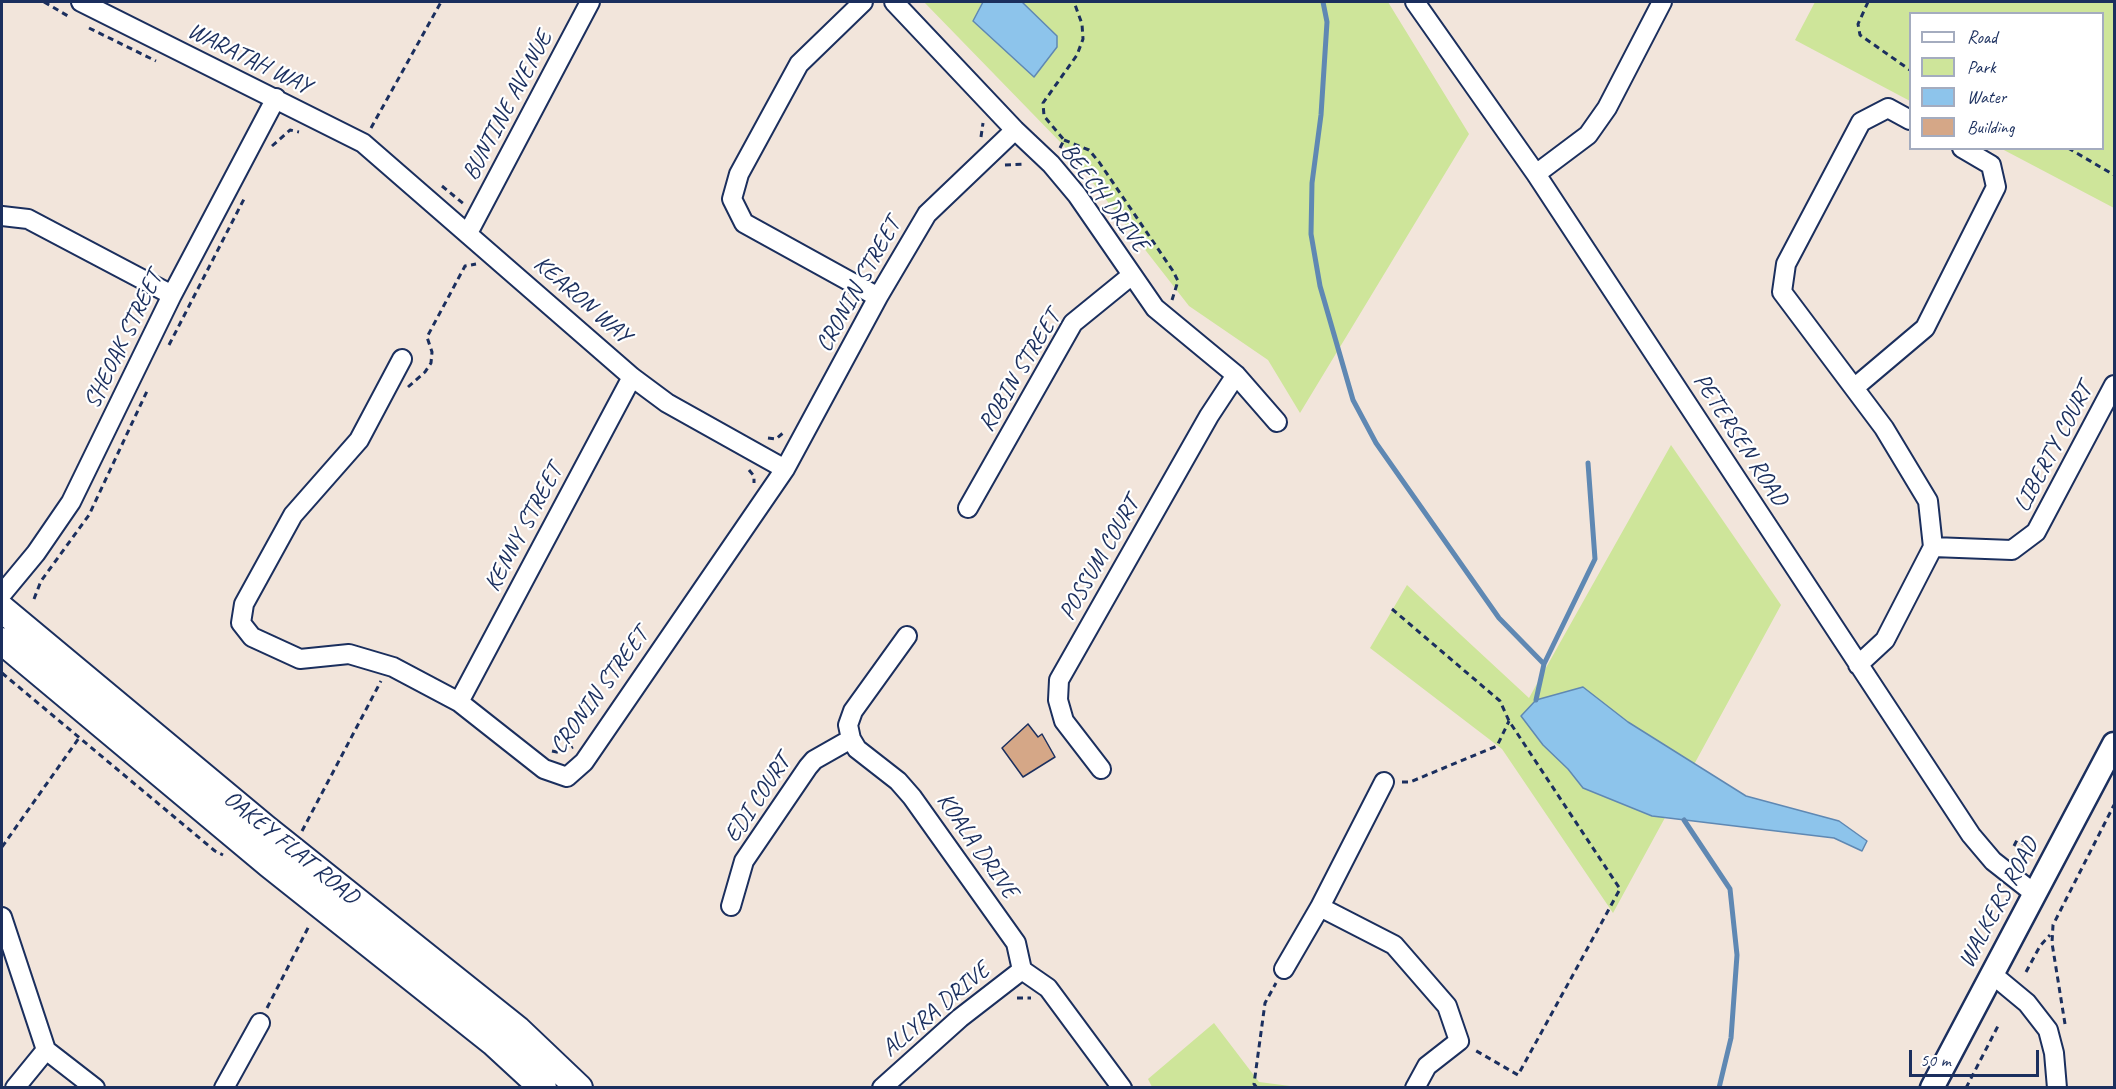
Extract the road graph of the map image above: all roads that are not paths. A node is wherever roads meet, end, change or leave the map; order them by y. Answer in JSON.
{"nodes":[{"id":1,"x":590,"y":2,"type":"edge"},
{"id":2,"x":863,"y":2,"type":"edge"},
{"id":3,"x":894,"y":2,"type":"edge"},
{"id":4,"x":1415,"y":2,"type":"edge"},
{"id":5,"x":1662,"y":2,"type":"edge"},
{"id":6,"x":91,"y":4,"type":"edge"},
{"id":7,"x":276,"y":98,"type":"junction"},
{"id":8,"x":1909,"y":119,"type":"edge"},
{"id":9,"x":1015,"y":130,"type":"junction"},
{"id":10,"x":370,"y":135,"type":"joint"},
{"id":11,"x":1965,"y":150,"type":"edge"},
{"id":12,"x":1536,"y":174,"type":"junction"},
{"id":13,"x":2,"y":216,"type":"edge"},
{"id":14,"x":468,"y":232,"type":"junction"},
{"id":15,"x":1132,"y":275,"type":"junction"},
{"id":16,"x":172,"y":295,"type":"junction"},
{"id":17,"x":878,"y":297,"type":"junction"},
{"id":18,"x":402,"y":359,"type":"dead end"},
{"id":19,"x":1236,"y":375,"type":"junction"},
{"id":20,"x":632,"y":377,"type":"junction"},
{"id":21,"x":2115,"y":385,"type":"edge"},
{"id":22,"x":1854,"y":388,"type":"junction"},
{"id":23,"x":1277,"y":422,"type":"dead end"},
{"id":24,"x":785,"y":469,"type":"junction"},
{"id":25,"x":968,"y":508,"type":"dead end"},
{"id":26,"x":1934,"y":547,"type":"junction"},
{"id":27,"x":2,"y":594,"type":"edge"},
{"id":28,"x":2,"y":609,"type":"edge"},
{"id":29,"x":907,"y":636,"type":"dead end"},
{"id":30,"x":2,"y":641,"type":"edge"},
{"id":31,"x":1858,"y":665,"type":"junction"},
{"id":32,"x":459,"y":702,"type":"junction"},
{"id":33,"x":851,"y":739,"type":"junction"},
{"id":34,"x":2115,"y":744,"type":"edge"},
{"id":35,"x":1101,"y":769,"type":"dead end"},
{"id":36,"x":1384,"y":783,"type":"road end"},
{"id":37,"x":2034,"y":894,"type":"junction"},
{"id":38,"x":731,"y":906,"type":"dead end"},
{"id":39,"x":1320,"y":907,"type":"junction"},
{"id":40,"x":2,"y":917,"type":"edge"},
{"id":41,"x":1284,"y":969,"type":"road end"},
{"id":42,"x":1022,"y":970,"type":"junction"},
{"id":43,"x":1992,"y":974,"type":"junction"},
{"id":44,"x":260,"y":1023,"type":"road end"},
{"id":45,"x":46,"y":1050,"type":"junction"},
{"id":46,"x":15,"y":1088,"type":"edge"},
{"id":47,"x":95,"y":1088,"type":"edge"},
{"id":48,"x":224,"y":1088,"type":"edge"},
{"id":49,"x":543,"y":1088,"type":"edge"},
{"id":50,"x":579,"y":1088,"type":"edge"},
{"id":51,"x":882,"y":1088,"type":"edge"},
{"id":52,"x":1122,"y":1088,"type":"edge"},
{"id":53,"x":1415,"y":1088,"type":"edge"},
{"id":54,"x":1932,"y":1088,"type":"edge"},
{"id":55,"x":2057,"y":1088,"type":"edge"}],
"edges":[{"from":1,"to":14,"type":"street","name":"BUNTINE AVENUE"},
{"from":2,"to":17,"type":"street"},
{"from":3,"to":9,"type":"street","name":"BEECH DRIVE"},
{"from":4,"to":12,"type":"street","name":"PETERSEN ROAD"},
{"from":5,"to":12,"type":"street"},
{"from":6,"to":7,"type":"street","name":"WARATAH WAY"},
{"from":7,"to":10,"type":"street","name":"WARATAH WAY"},
{"from":7,"to":16,"type":"street","name":"SHEOAK STREET"},
{"from":8,"to":22,"type":"street"},
{"from":9,"to":15,"type":"street","name":"BEECH DRIVE"},
{"from":9,"to":17,"type":"street","name":"CRONIN STREET"},
{"from":10,"to":14,"type":"street","name":"KEARON WAY"},
{"from":11,"to":22,"type":"street"},
{"from":12,"to":31,"type":"street","name":"PETERSEN ROAD"},
{"from":13,"to":16,"type":"street"},
{"from":14,"to":20,"type":"street","name":"KEARON WAY"},
{"from":15,"to":19,"type":"street","name":"BEECH DRIVE"},
{"from":15,"to":25,"type":"street","name":"ROBIN STREET"},
{"from":16,"to":27,"type":"street","name":"SHEOAK STREET"},
{"from":17,"to":24,"type":"street","name":"CRONIN STREET"},
{"from":18,"to":32,"type":"street","name":"CRONIN STREET"},
{"from":19,"to":23,"type":"street","name":"BEECH DRIVE"},
{"from":19,"to":35,"type":"street","name":"POSSUM COURT"},
{"from":20,"to":24,"type":"street","name":"KEARON WAY"},
{"from":20,"to":32,"type":"street","name":"KENNY STREET"},
{"from":21,"to":26,"type":"street","name":"LIBERTY COURT"},
{"from":22,"to":26,"type":"street"},
{"from":24,"to":32,"type":"street","name":"CRONIN STREET"},
{"from":26,"to":31,"type":"street"},
{"from":28,"to":50,"type":"main road","name":"OAKEY FLAT ROAD"},
{"from":29,"to":33,"type":"street"},
{"from":30,"to":49,"type":"main road","name":"OAKEY FLAT ROAD"},
{"from":31,"to":37,"type":"street","name":"PETERSEN ROAD"},
{"from":33,"to":38,"type":"street","name":"EDI COURT"},
{"from":33,"to":42,"type":"street","name":"KOALA DRIVE"},
{"from":34,"to":37,"type":"street","name":"WALKERS ROAD"},
{"from":36,"to":39,"type":"street"},
{"from":37,"to":43,"type":"street","name":"WALKERS ROAD"},
{"from":39,"to":41,"type":"street"},
{"from":39,"to":53,"type":"street"},
{"from":40,"to":45,"type":"street"},
{"from":42,"to":51,"type":"street","name":"ALLYRA DRIVE"},
{"from":42,"to":52,"type":"street"},
{"from":43,"to":54,"type":"street","name":"WALKERS ROAD"},
{"from":43,"to":55,"type":"street"},
{"from":44,"to":48,"type":"street"},
{"from":45,"to":46,"type":"street"},
{"from":45,"to":47,"type":"street"}]}
